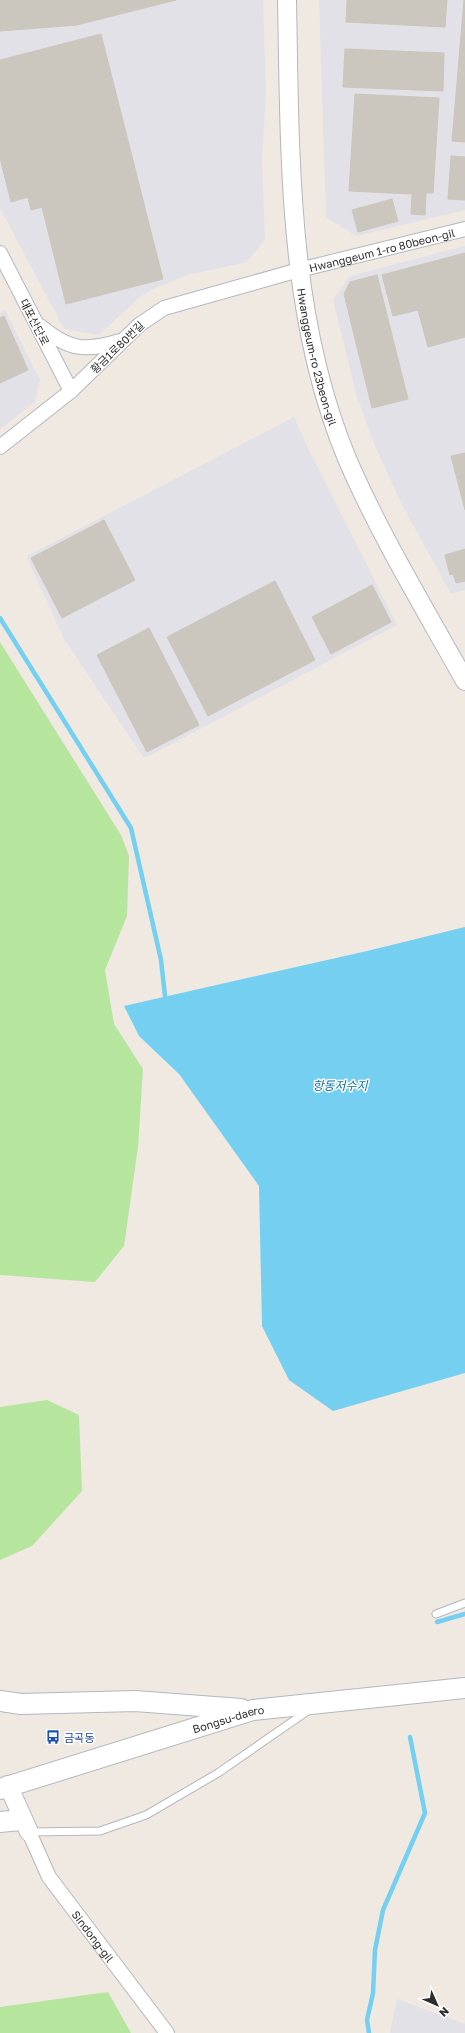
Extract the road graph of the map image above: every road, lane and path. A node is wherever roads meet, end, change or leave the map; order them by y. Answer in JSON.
{"nodes":[{"id":1,"x":287,"y":0,"type":"edge"},
{"id":2,"x":465,"y":229,"type":"edge"},
{"id":3,"x":0,"y":253,"type":"edge"},
{"id":4,"x":299,"y":270,"type":"junction"},
{"id":5,"x":36,"y":323,"type":"junction"},
{"id":6,"x":122,"y":340,"type":"junction"},
{"id":7,"x":71,"y":391,"type":"junction"},
{"id":8,"x":0,"y":447,"type":"edge"},
{"id":9,"x":465,"y":681,"type":"edge"},
{"id":10,"x":465,"y":1603,"type":"edge"},
{"id":11,"x":436,"y":1614,"type":"dead end"},
{"id":12,"x":465,"y":1688,"type":"edge"},
{"id":13,"x":0,"y":1701,"type":"edge"},
{"id":14,"x":319,"y":1703,"type":"junction"},
{"id":15,"x":253,"y":1710,"type":"junction"},
{"id":16,"x":2,"y":1787,"type":"edge"},
{"id":17,"x":0,"y":1822,"type":"edge"},
{"id":18,"x":25,"y":1826,"type":"junction"},
{"id":19,"x":167,"y":2033,"type":"edge"}],
"edges":[{"from":1,"to":4,"type":"street","name":"Hwanggeum-ro 23beon-gil"},
{"from":2,"to":4,"type":"street","name":"Hwanggeum 1-ro 80beon-gil"},
{"from":3,"to":5,"type":"street","name":"대포산단로"},
{"from":4,"to":6,"type":"street","name":"황금1로80번길"},
{"from":4,"to":9,"type":"street","name":"Hwanggeum-ro 23beon-gil"},
{"from":5,"to":6,"type":"street"},
{"from":5,"to":7,"type":"street","name":"대포산단로"},
{"from":6,"to":7,"type":"street","name":"황금1로80번길"},
{"from":7,"to":8,"type":"street","name":"황금1로80번길"},
{"from":10,"to":11,"type":"lane"},
{"from":12,"to":14,"type":"main road","name":"Bongsu-daero"},
{"from":13,"to":15,"type":"main road"},
{"from":14,"to":15,"type":"main road","name":"Bongsu-daero"},
{"from":14,"to":18,"type":"lane"},
{"from":15,"to":16,"type":"main road","name":"Bongsu-daero"},
{"from":16,"to":18,"type":"street"},
{"from":17,"to":18,"type":"main road"},
{"from":18,"to":19,"type":"street","name":"Sindong-gil"}]}
